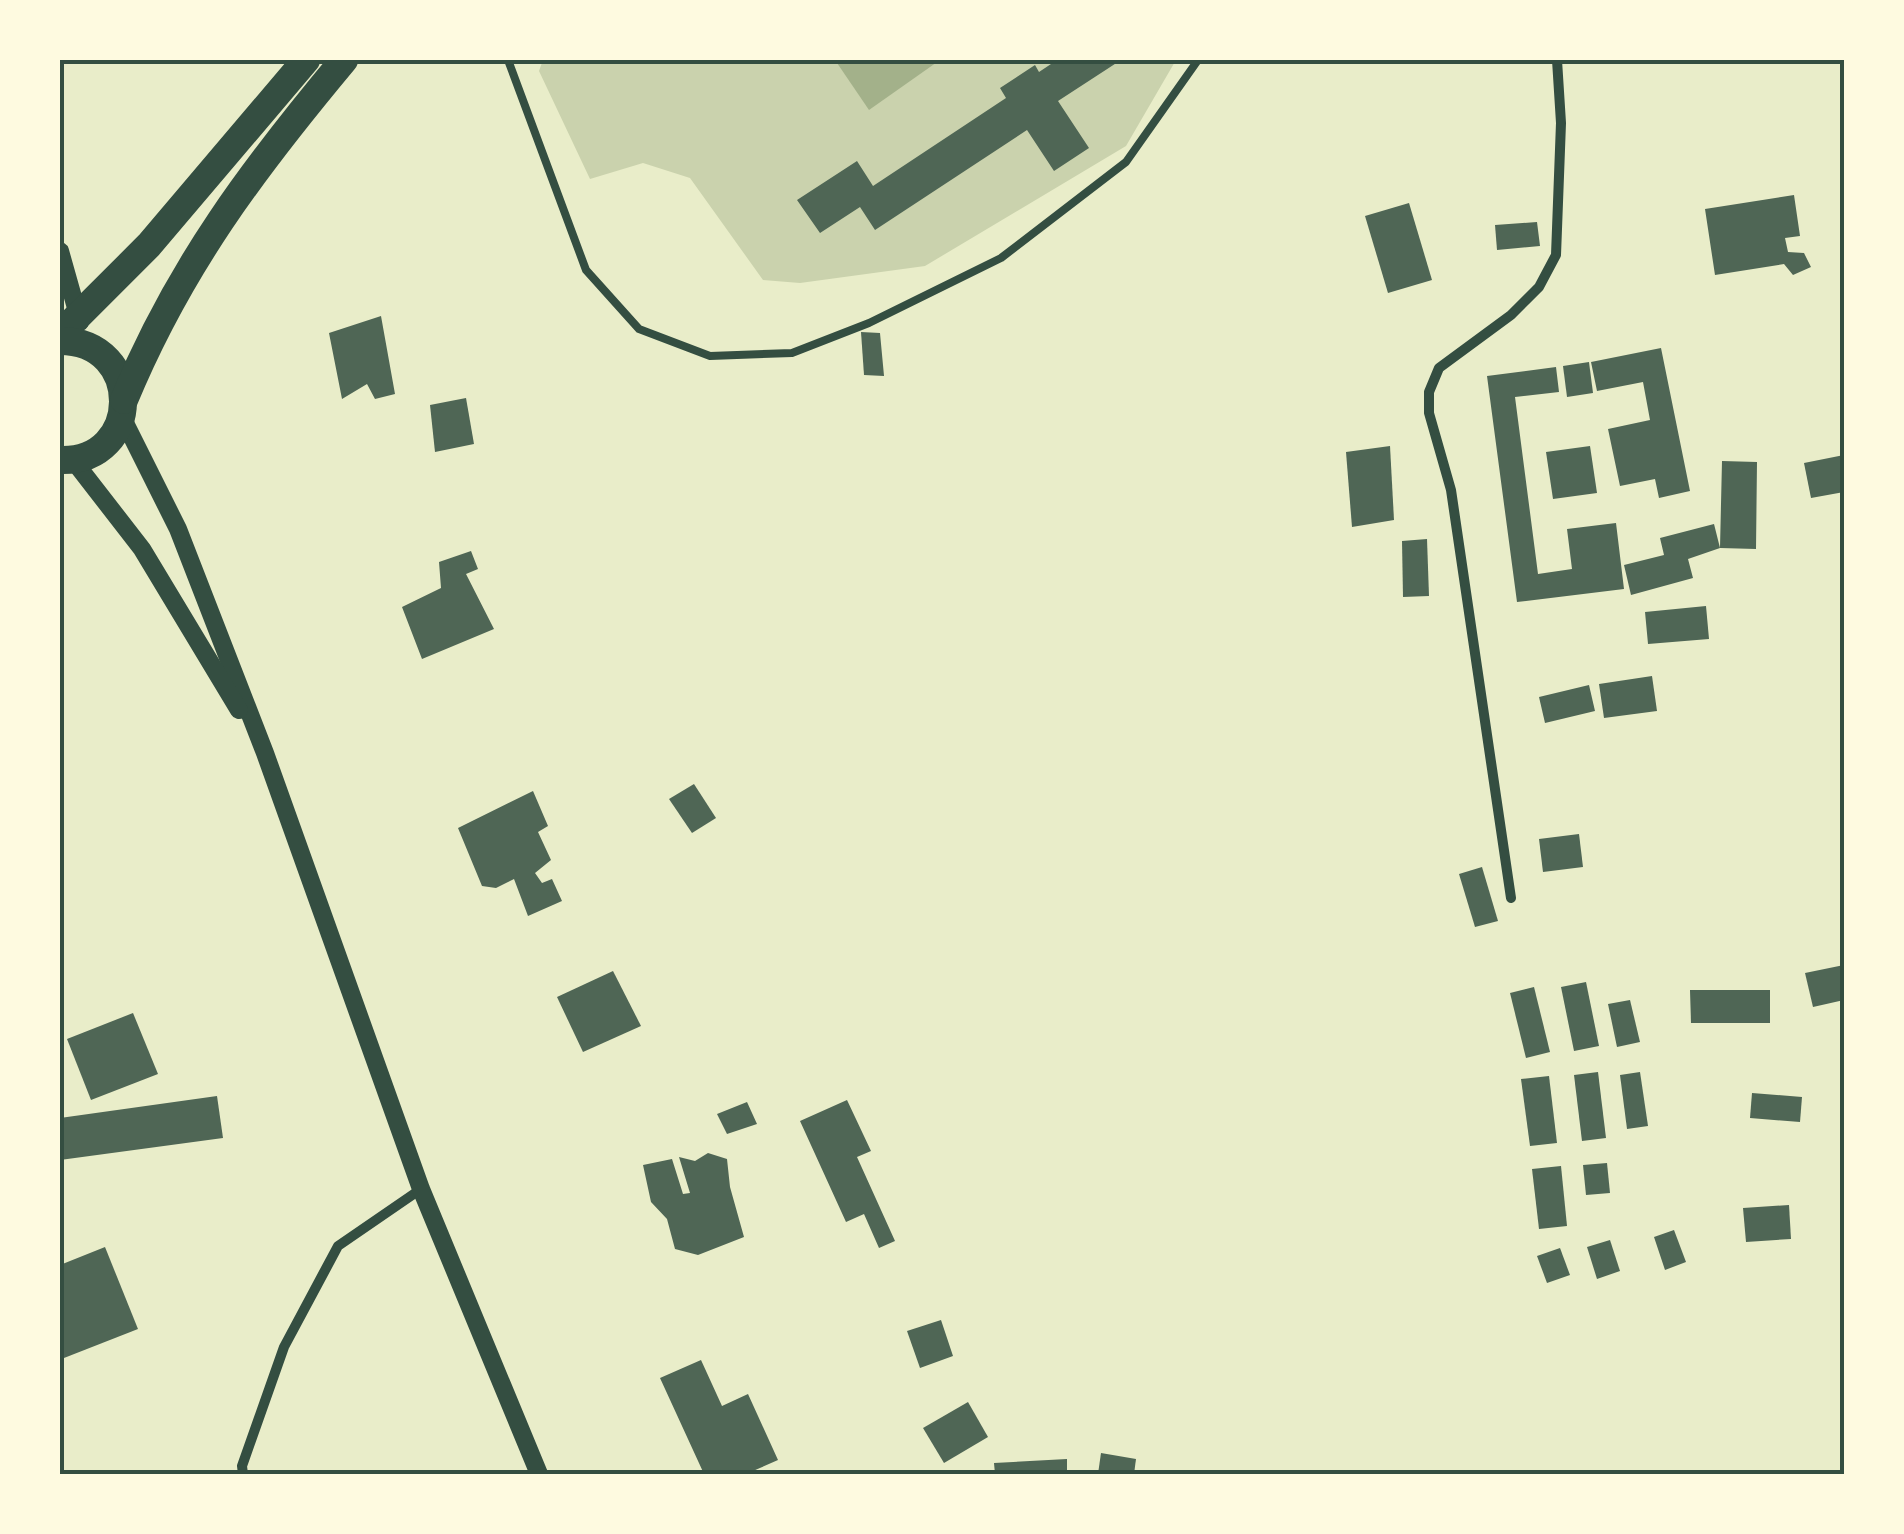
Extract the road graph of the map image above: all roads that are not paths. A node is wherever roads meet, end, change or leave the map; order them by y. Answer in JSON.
{"nodes":[{"id":1,"x":306,"y":60,"type":"edge"},
{"id":2,"x":344,"y":60,"type":"edge"},
{"id":3,"x":508,"y":60,"type":"edge"},
{"id":4,"x":1198,"y":60,"type":"edge"},
{"id":5,"x":1556,"y":60,"type":"edge"},
{"id":6,"x":60,"y":250,"type":"edge"},
{"id":7,"x":71,"y":334,"type":"edge"},
{"id":8,"x":123,"y":408,"type":"junction"},
{"id":9,"x":64,"y":461,"type":"edge"},
{"id":10,"x":265,"y":754,"type":"junction"},
{"id":11,"x":1511,"y":898,"type":"dead end"},
{"id":12,"x":421,"y":1190,"type":"junction"},
{"id":13,"x":244,"y":1474,"type":"edge"},
{"id":14,"x":539,"y":1474,"type":"edge"}],
"edges":[{"from":1,"to":7,"type":"highway"},
{"from":2,"to":8,"type":"highway"},
{"from":3,"to":4,"type":"lane"},
{"from":5,"to":11,"type":"street"},
{"from":6,"to":7,"type":"street"},
{"from":7,"to":8,"type":"highway"},
{"from":8,"to":9,"type":"highway"},
{"from":8,"to":10,"type":"street"},
{"from":9,"to":10,"type":"street"},
{"from":10,"to":12,"type":"street"},
{"from":12,"to":13,"type":"street"},
{"from":12,"to":14,"type":"street"}]}
